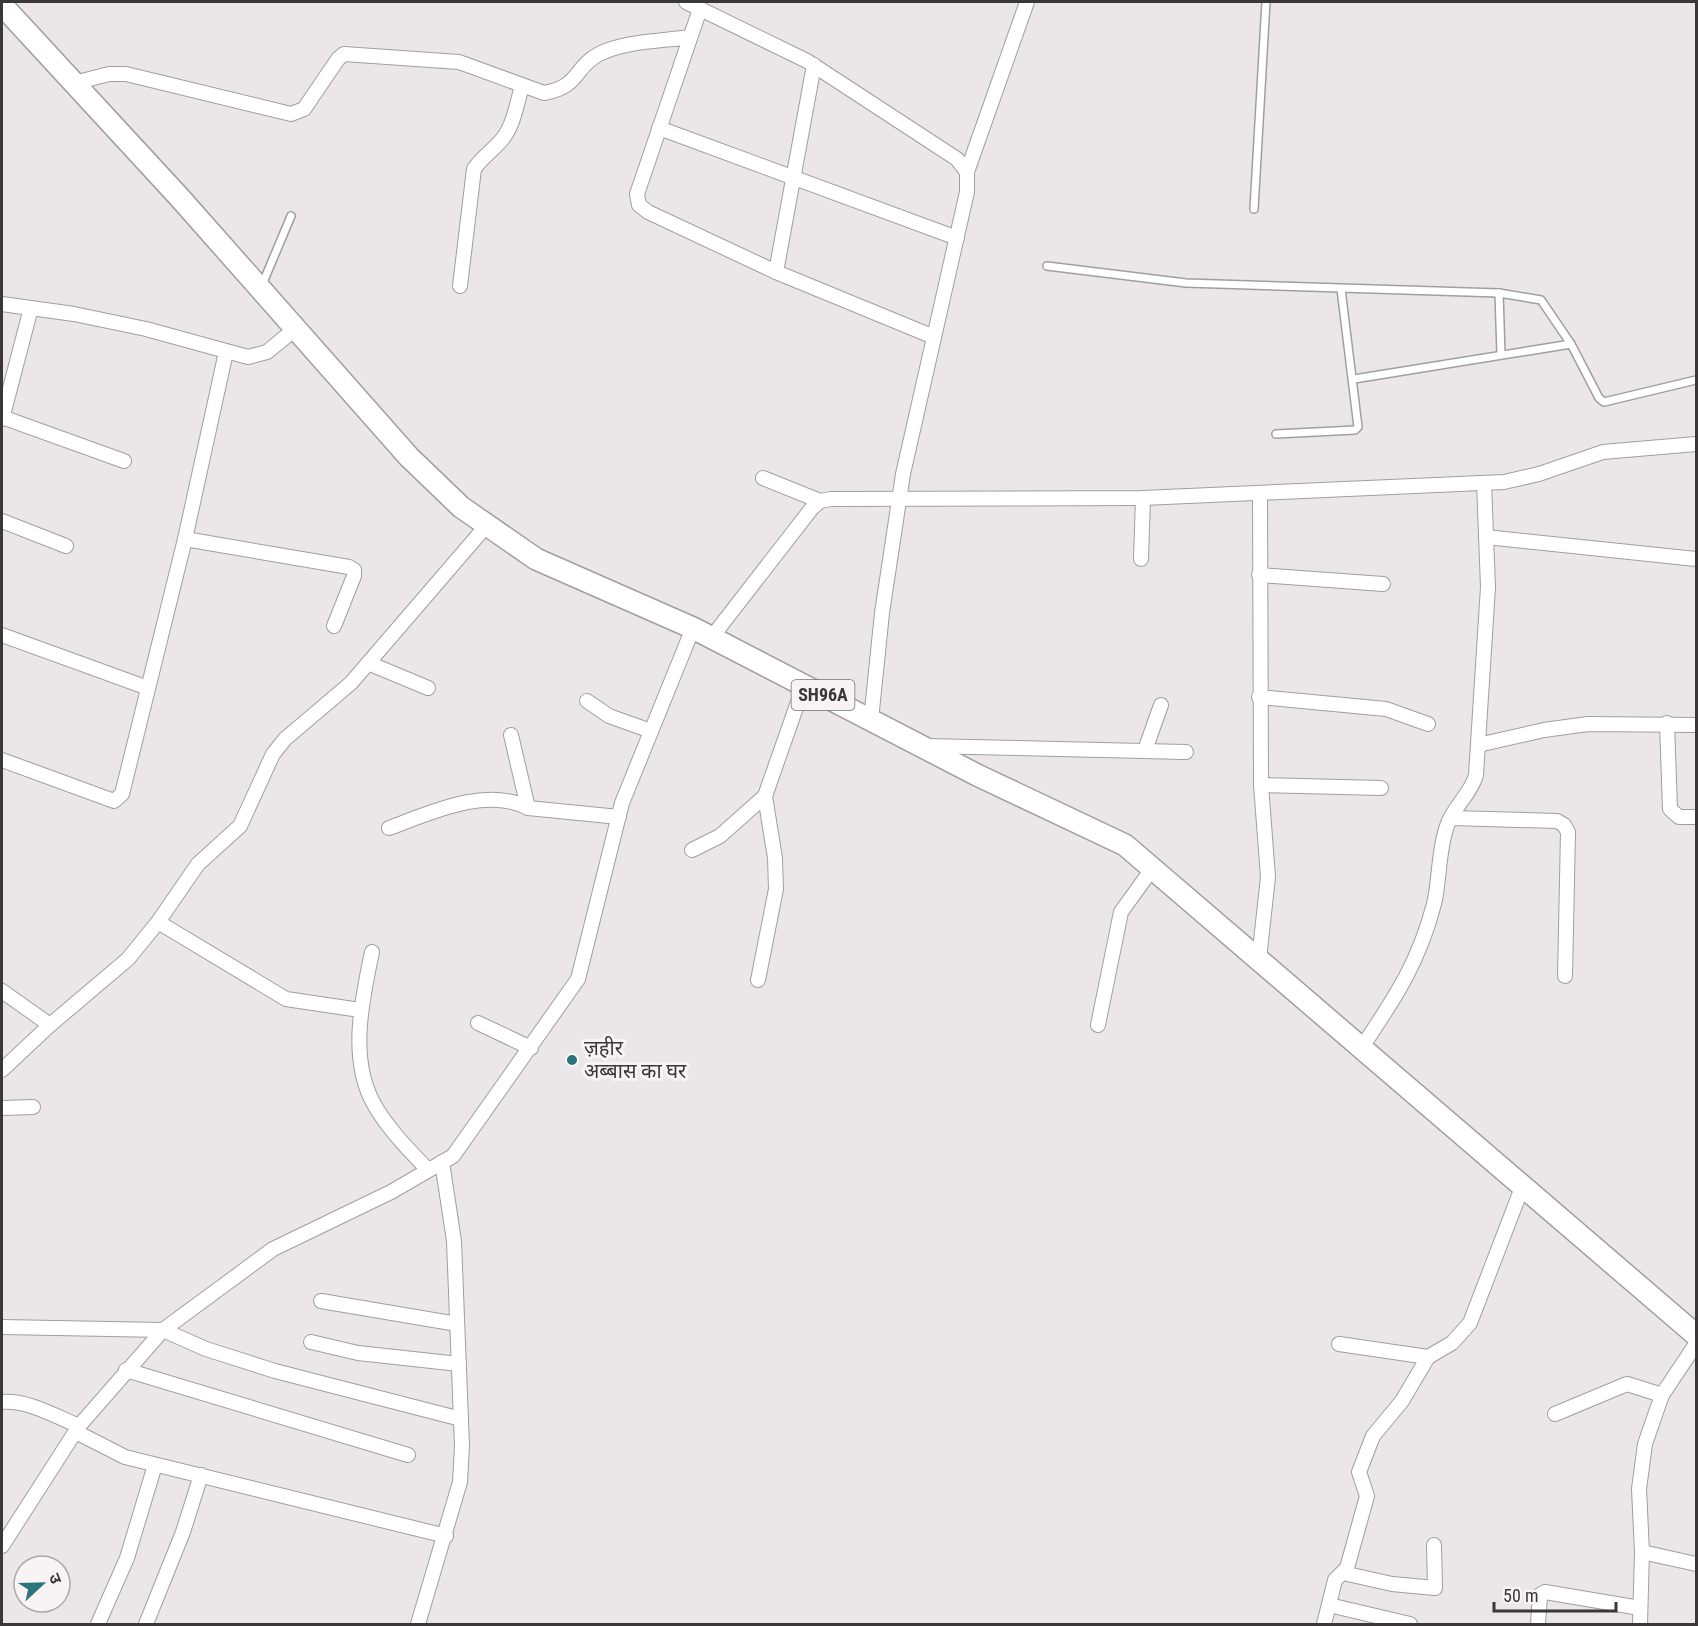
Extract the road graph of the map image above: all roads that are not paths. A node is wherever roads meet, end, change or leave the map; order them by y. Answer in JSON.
{"nodes":[{"id":1,"x":1027,"y":2,"type":"edge"},
{"id":2,"x":1266,"y":2,"type":"edge"},
{"id":3,"x":692,"y":4,"type":"edge"},
{"id":4,"x":2,"y":5,"type":"edge"},
{"id":5,"x":690,"y":37,"type":"junction"},
{"id":6,"x":814,"y":65,"type":"junction"},
{"id":7,"x":74,"y":83,"type":"junction"},
{"id":8,"x":522,"y":86,"type":"junction"},
{"id":9,"x":659,"y":128,"type":"junction"},
{"id":10,"x":967,"y":172,"type":"junction"},
{"id":11,"x":796,"y":178,"type":"junction"},
{"id":12,"x":1254,"y":209,"type":"dead end"},
{"id":13,"x":291,"y":216,"type":"dead end"},
{"id":14,"x":957,"y":238,"type":"junction"},
{"id":15,"x":1047,"y":266,"type":"dead end"},
{"id":16,"x":776,"y":272,"type":"junction"},
{"id":17,"x":460,"y":286,"type":"dead end"},
{"id":18,"x":260,"y":289,"type":"junction"},
{"id":19,"x":1341,"y":289,"type":"junction"},
{"id":20,"x":1499,"y":293,"type":"junction"},
{"id":21,"x":2,"y":304,"type":"edge"},
{"id":22,"x":31,"y":308,"type":"junction"},
{"id":23,"x":296,"y":329,"type":"junction"},
{"id":24,"x":934,"y":337,"type":"junction"},
{"id":25,"x":1571,"y":344,"type":"junction"},
{"id":26,"x":226,"y":352,"type":"junction"},
{"id":27,"x":1501,"y":354,"type":"junction"},
{"id":28,"x":1354,"y":379,"type":"junction"},
{"id":29,"x":1696,"y":380,"type":"edge"},
{"id":30,"x":2,"y":418,"type":"edge"},
{"id":31,"x":1276,"y":434,"type":"dead end"},
{"id":32,"x":1696,"y":444,"type":"edge"},
{"id":33,"x":124,"y":461,"type":"dead end"},
{"id":34,"x":763,"y":478,"type":"dead end"},
{"id":35,"x":1484,"y":483,"type":"junction"},
{"id":36,"x":1260,"y":495,"type":"junction"},
{"id":37,"x":899,"y":498,"type":"junction"},
{"id":38,"x":1143,"y":498,"type":"junction"},
{"id":39,"x":820,"y":501,"type":"junction"},
{"id":40,"x":2,"y":521,"type":"edge"},
{"id":41,"x":488,"y":525,"type":"junction"},
{"id":42,"x":1486,"y":537,"type":"junction"},
{"id":43,"x":185,"y":539,"type":"junction"},
{"id":44,"x":66,"y":546,"type":"dead end"},
{"id":45,"x":1141,"y":559,"type":"dead end"},
{"id":46,"x":1696,"y":559,"type":"edge"},
{"id":47,"x":1259,"y":574,"type":"junction"},
{"id":48,"x":1383,"y":584,"type":"dead end"},
{"id":49,"x":334,"y":626,"type":"dead end"},
{"id":50,"x":693,"y":628,"type":"junction"},
{"id":51,"x":2,"y":634,"type":"edge"},
{"id":52,"x":712,"y":637,"type":"junction"},
{"id":53,"x":368,"y":663,"type":"junction"},
{"id":54,"x":804,"y":685,"type":"junction"},
{"id":55,"x":148,"y":688,"type":"junction"},
{"id":56,"x":428,"y":688,"type":"dead end"},
{"id":57,"x":1259,"y":697,"type":"junction"},
{"id":58,"x":587,"y":700,"type":"dead end"},
{"id":59,"x":1161,"y":705,"type":"dead end"},
{"id":60,"x":871,"y":720,"type":"junction"},
{"id":61,"x":1667,"y":723,"type":"junction"},
{"id":62,"x":1428,"y":724,"type":"dead end"},
{"id":63,"x":1696,"y":725,"type":"edge"},
{"id":64,"x":651,"y":731,"type":"junction"},
{"id":65,"x":511,"y":735,"type":"dead end"},
{"id":66,"x":1478,"y":745,"type":"junction"},
{"id":67,"x":922,"y":746,"type":"junction"},
{"id":68,"x":1145,"y":750,"type":"junction"},
{"id":69,"x":1186,"y":752,"type":"dead end"},
{"id":70,"x":2,"y":760,"type":"edge"},
{"id":71,"x":1261,"y":785,"type":"junction"},
{"id":72,"x":1381,"y":788,"type":"dead end"},
{"id":73,"x":765,"y":796,"type":"junction"},
{"id":74,"x":528,"y":808,"type":"junction"},
{"id":75,"x":620,"y":817,"type":"junction"},
{"id":76,"x":1696,"y":817,"type":"edge"},
{"id":77,"x":1451,"y":818,"type":"junction"},
{"id":78,"x":389,"y":828,"type":"dead end"},
{"id":79,"x":692,"y":850,"type":"dead end"},
{"id":80,"x":1152,"y":868,"type":"junction"},
{"id":81,"x":158,"y":922,"type":"junction"},
{"id":82,"x":372,"y":952,"type":"dead end"},
{"id":83,"x":1259,"y":959,"type":"junction"},
{"id":84,"x":1565,"y":976,"type":"dead end"},
{"id":85,"x":758,"y":980,"type":"dead end"},
{"id":86,"x":2,"y":991,"type":"edge"},
{"id":87,"x":360,"y":1010,"type":"junction"},
{"id":88,"x":478,"y":1023,"type":"dead end"},
{"id":89,"x":50,"y":1025,"type":"junction"},
{"id":90,"x":1098,"y":1025,"type":"dead end"},
{"id":91,"x":1362,"y":1047,"type":"junction"},
{"id":92,"x":531,"y":1048,"type":"junction"},
{"id":93,"x":2,"y":1070,"type":"edge"},
{"id":94,"x":33,"y":1107,"type":"dead end"},
{"id":95,"x":2,"y":1108,"type":"edge"},
{"id":96,"x":442,"y":1162,"type":"junction"},
{"id":97,"x":428,"y":1170,"type":"junction"},
{"id":98,"x":1523,"y":1185,"type":"junction"},
{"id":99,"x":321,"y":1302,"type":"dead end"},
{"id":100,"x":457,"y":1324,"type":"junction"},
{"id":101,"x":2,"y":1328,"type":"edge"},
{"id":102,"x":164,"y":1330,"type":"junction"},
{"id":103,"x":1696,"y":1335,"type":"edge"},
{"id":104,"x":310,"y":1342,"type":"dead end"},
{"id":105,"x":1338,"y":1344,"type":"dead end"},
{"id":106,"x":1696,"y":1344,"type":"edge"},
{"id":107,"x":1428,"y":1357,"type":"junction"},
{"id":108,"x":459,"y":1364,"type":"junction"},
{"id":109,"x":126,"y":1370,"type":"junction"},
{"id":110,"x":1662,"y":1395,"type":"junction"},
{"id":111,"x":2,"y":1402,"type":"edge"},
{"id":112,"x":1555,"y":1414,"type":"dead end"},
{"id":113,"x":461,"y":1419,"type":"junction"},
{"id":114,"x":77,"y":1429,"type":"junction"},
{"id":115,"x":408,"y":1455,"type":"dead end"},
{"id":116,"x":155,"y":1465,"type":"junction"},
{"id":117,"x":201,"y":1475,"type":"junction"},
{"id":118,"x":446,"y":1536,"type":"junction"},
{"id":119,"x":1434,"y":1545,"type":"dead end"},
{"id":120,"x":2,"y":1546,"type":"edge"},
{"id":121,"x":1642,"y":1552,"type":"junction"},
{"id":122,"x":1696,"y":1564,"type":"edge"},
{"id":123,"x":1343,"y":1573,"type":"junction"},
{"id":124,"x":1329,"y":1605,"type":"junction"},
{"id":125,"x":1640,"y":1608,"type":"junction"},
{"id":126,"x":98,"y":1624,"type":"edge"},
{"id":127,"x":146,"y":1624,"type":"edge"},
{"id":128,"x":418,"y":1624,"type":"edge"},
{"id":129,"x":1324,"y":1624,"type":"edge"},
{"id":130,"x":1410,"y":1624,"type":"edge"},
{"id":131,"x":1538,"y":1624,"type":"edge"},
{"id":132,"x":1640,"y":1624,"type":"edge"}],
"edges":[{"from":1,"to":10,"type":"street"},
{"from":2,"to":12,"type":"lane"},
{"from":3,"to":5,"type":"street"},
{"from":3,"to":6,"type":"street"},
{"from":4,"to":7,"type":"main road","number":"SH96A"},
{"from":5,"to":8,"type":"street"},
{"from":5,"to":9,"type":"street"},
{"from":6,"to":10,"type":"street"},
{"from":6,"to":11,"type":"street"},
{"from":7,"to":8,"type":"street"},
{"from":7,"to":18,"type":"main road","number":"SH96A"},
{"from":8,"to":17,"type":"street"},
{"from":9,"to":11,"type":"street"},
{"from":9,"to":16,"type":"street"},
{"from":10,"to":14,"type":"street"},
{"from":11,"to":14,"type":"street"},
{"from":11,"to":16,"type":"street"},
{"from":13,"to":18,"type":"lane"},
{"from":14,"to":24,"type":"street"},
{"from":15,"to":19,"type":"lane"},
{"from":16,"to":24,"type":"street"},
{"from":18,"to":23,"type":"main road","number":"SH96A"},
{"from":19,"to":20,"type":"lane"},
{"from":19,"to":28,"type":"lane"},
{"from":20,"to":25,"type":"lane"},
{"from":20,"to":27,"type":"lane"},
{"from":21,"to":22,"type":"street"},
{"from":22,"to":26,"type":"street"},
{"from":22,"to":30,"type":"street"},
{"from":23,"to":26,"type":"street"},
{"from":23,"to":41,"type":"main road","number":"SH96A"},
{"from":24,"to":37,"type":"street"},
{"from":25,"to":27,"type":"lane"},
{"from":25,"to":29,"type":"lane"},
{"from":26,"to":43,"type":"street"},
{"from":27,"to":28,"type":"lane"},
{"from":28,"to":31,"type":"lane"},
{"from":30,"to":33,"type":"street"},
{"from":32,"to":35,"type":"street"},
{"from":34,"to":39,"type":"street"},
{"from":35,"to":36,"type":"street"},
{"from":35,"to":42,"type":"street"},
{"from":36,"to":38,"type":"street"},
{"from":36,"to":47,"type":"street"},
{"from":37,"to":38,"type":"street"},
{"from":37,"to":39,"type":"street"},
{"from":37,"to":60,"type":"street"},
{"from":38,"to":45,"type":"street"},
{"from":39,"to":52,"type":"street"},
{"from":40,"to":44,"type":"street"},
{"from":41,"to":50,"type":"main road","number":"SH96A"},
{"from":41,"to":53,"type":"street"},
{"from":42,"to":46,"type":"street"},
{"from":42,"to":66,"type":"street"},
{"from":43,"to":49,"type":"street"},
{"from":43,"to":55,"type":"street"},
{"from":47,"to":48,"type":"street"},
{"from":47,"to":57,"type":"street"},
{"from":50,"to":52,"type":"main road","number":"SH96A"},
{"from":50,"to":64,"type":"street"},
{"from":51,"to":55,"type":"street"},
{"from":52,"to":54,"type":"main road","number":"SH96A"},
{"from":53,"to":56,"type":"street"},
{"from":53,"to":81,"type":"street"},
{"from":54,"to":60,"type":"main road","number":"SH96A"},
{"from":54,"to":73,"type":"street"},
{"from":55,"to":70,"type":"street"},
{"from":57,"to":62,"type":"street"},
{"from":57,"to":71,"type":"street"},
{"from":58,"to":64,"type":"street"},
{"from":59,"to":68,"type":"street"},
{"from":60,"to":67,"type":"main road","number":"SH96A"},
{"from":61,"to":63,"type":"street"},
{"from":61,"to":66,"type":"street"},
{"from":61,"to":76,"type":"street"},
{"from":64,"to":75,"type":"street"},
{"from":65,"to":74,"type":"street"},
{"from":66,"to":77,"type":"street"},
{"from":67,"to":68,"type":"street"},
{"from":67,"to":80,"type":"main road","number":"SH96A"},
{"from":68,"to":69,"type":"street"},
{"from":71,"to":72,"type":"street"},
{"from":71,"to":83,"type":"street"},
{"from":73,"to":79,"type":"street"},
{"from":73,"to":85,"type":"street"},
{"from":74,"to":75,"type":"street"},
{"from":74,"to":78,"type":"street"},
{"from":75,"to":92,"type":"street"},
{"from":77,"to":84,"type":"street"},
{"from":77,"to":91,"type":"street"},
{"from":80,"to":83,"type":"main road","number":"SH96A"},
{"from":80,"to":90,"type":"street"},
{"from":81,"to":87,"type":"street"},
{"from":81,"to":89,"type":"street"},
{"from":82,"to":87,"type":"street"},
{"from":83,"to":91,"type":"main road","number":"SH96A"},
{"from":86,"to":89,"type":"street"},
{"from":87,"to":97,"type":"street"},
{"from":88,"to":92,"type":"street"},
{"from":89,"to":93,"type":"street"},
{"from":91,"to":98,"type":"main road","number":"SH96A"},
{"from":92,"to":96,"type":"street"},
{"from":94,"to":95,"type":"street"},
{"from":96,"to":97,"type":"street"},
{"from":96,"to":100,"type":"street"},
{"from":97,"to":102,"type":"street"},
{"from":98,"to":103,"type":"main road","number":"SH96A"},
{"from":98,"to":107,"type":"street"},
{"from":99,"to":100,"type":"street"},
{"from":100,"to":108,"type":"street"},
{"from":101,"to":102,"type":"street"},
{"from":102,"to":109,"type":"street"},
{"from":102,"to":113,"type":"street"},
{"from":104,"to":108,"type":"street"},
{"from":105,"to":107,"type":"street"},
{"from":106,"to":110,"type":"street"},
{"from":107,"to":123,"type":"street"},
{"from":108,"to":113,"type":"street"},
{"from":109,"to":114,"type":"street"},
{"from":109,"to":115,"type":"street"},
{"from":110,"to":112,"type":"street"},
{"from":110,"to":121,"type":"street"},
{"from":111,"to":114,"type":"street"},
{"from":113,"to":118,"type":"street"},
{"from":114,"to":116,"type":"street"},
{"from":114,"to":120,"type":"street"},
{"from":116,"to":117,"type":"street"},
{"from":116,"to":126,"type":"street"},
{"from":117,"to":118,"type":"street"},
{"from":117,"to":127,"type":"street"},
{"from":118,"to":128,"type":"street"},
{"from":119,"to":123,"type":"street"},
{"from":121,"to":122,"type":"street"},
{"from":121,"to":125,"type":"street"},
{"from":123,"to":124,"type":"street"},
{"from":124,"to":129,"type":"street"},
{"from":124,"to":130,"type":"street"},
{"from":125,"to":131,"type":"street"},
{"from":125,"to":132,"type":"street"}]}
